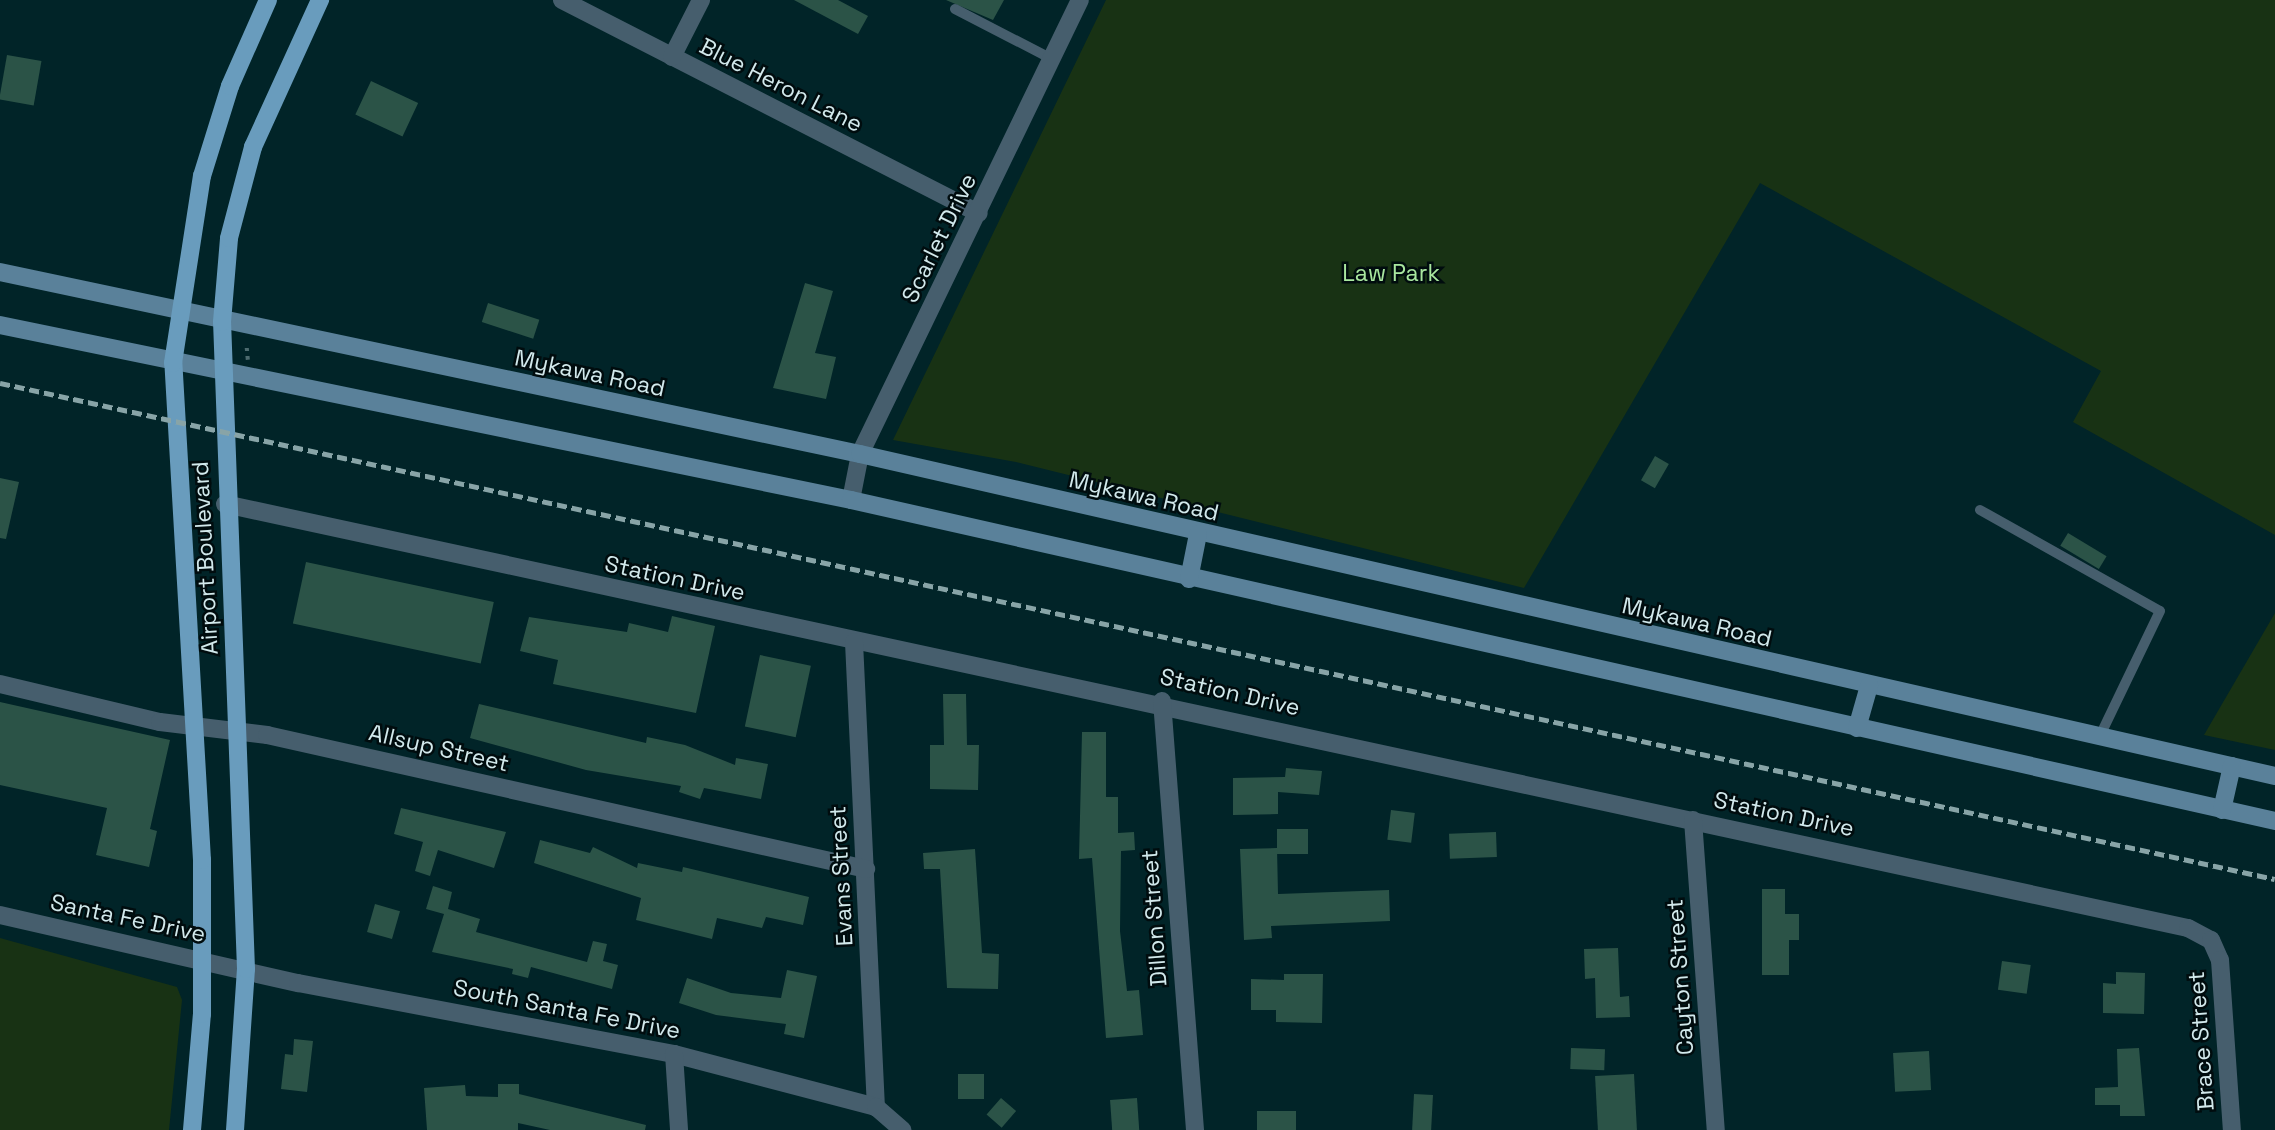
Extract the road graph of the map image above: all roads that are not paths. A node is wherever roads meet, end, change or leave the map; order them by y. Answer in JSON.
{"nodes":[{"id":1,"x":268,"y":0,"type":"edge"},
{"id":2,"x":320,"y":0,"type":"edge"},
{"id":3,"x":562,"y":0,"type":"edge"},
{"id":4,"x":701,"y":0,"type":"edge"},
{"id":5,"x":1080,"y":0,"type":"edge"},
{"id":6,"x":955,"y":9,"type":"dead end"},
{"id":7,"x":673,"y":57,"type":"junction"},
{"id":8,"x":1052,"y":59,"type":"junction"},
{"id":9,"x":979,"y":213,"type":"junction"},
{"id":10,"x":0,"y":272,"type":"edge"},
{"id":11,"x":178,"y":312,"type":"junction"},
{"id":12,"x":222,"y":322,"type":"junction"},
{"id":13,"x":0,"y":325,"type":"edge"},
{"id":14,"x":173,"y":363,"type":"junction"},
{"id":15,"x":220,"y":375,"type":"junction"},
{"id":16,"x":860,"y":454,"type":"junction"},
{"id":17,"x":851,"y":500,"type":"junction"},
{"id":18,"x":225,"y":504,"type":"junction"},
{"id":19,"x":1980,"y":510,"type":"dead end"},
{"id":20,"x":1198,"y":534,"type":"junction"},
{"id":21,"x":1189,"y":579,"type":"junction"},
{"id":22,"x":854,"y":642,"type":"junction"},
{"id":23,"x":0,"y":684,"type":"edge"},
{"id":24,"x":1869,"y":686,"type":"junction"},
{"id":25,"x":1162,"y":701,"type":"junction"},
{"id":26,"x":193,"y":726,"type":"junction"},
{"id":27,"x":1857,"y":728,"type":"junction"},
{"id":28,"x":241,"y":732,"type":"junction"},
{"id":29,"x":2099,"y":738,"type":"junction"},
{"id":30,"x":2232,"y":766,"type":"junction"},
{"id":31,"x":2275,"y":776,"type":"edge"},
{"id":32,"x":2222,"y":810,"type":"junction"},
{"id":33,"x":1693,"y":820,"type":"junction"},
{"id":34,"x":2275,"y":821,"type":"edge"},
{"id":35,"x":866,"y":869,"type":"junction"},
{"id":36,"x":0,"y":915,"type":"edge"},
{"id":37,"x":2215,"y":949,"type":"joint"},
{"id":38,"x":201,"y":959,"type":"junction"},
{"id":39,"x":246,"y":969,"type":"junction"},
{"id":40,"x":674,"y":1054,"type":"junction"},
{"id":41,"x":876,"y":1107,"type":"junction"},
{"id":42,"x":192,"y":1130,"type":"edge"},
{"id":43,"x":235,"y":1130,"type":"edge"},
{"id":44,"x":679,"y":1130,"type":"edge"},
{"id":45,"x":902,"y":1130,"type":"edge"},
{"id":46,"x":1195,"y":1130,"type":"edge"},
{"id":47,"x":1716,"y":1130,"type":"edge"},
{"id":48,"x":2232,"y":1130,"type":"edge"}],
"edges":[{"from":1,"to":11,"type":"main road","name":"Airport Boulevard"},
{"from":2,"to":12,"type":"main road","name":"Airport Boulevard"},
{"from":3,"to":7,"type":"street","name":"Blue Heron Lane"},
{"from":4,"to":7,"type":"street"},
{"from":5,"to":8,"type":"street","name":"Scarlet Drive"},
{"from":6,"to":8,"type":"lane"},
{"from":7,"to":9,"type":"street","name":"Blue Heron Lane"},
{"from":8,"to":9,"type":"street","name":"Scarlet Drive"},
{"from":9,"to":16,"type":"street","name":"Scarlet Drive"},
{"from":10,"to":11,"type":"main road","name":"Mykawa Road"},
{"from":11,"to":12,"type":"main road","name":"Mykawa Road"},
{"from":11,"to":14,"type":"main road","name":"Airport Boulevard"},
{"from":12,"to":15,"type":"main road","name":"Airport Boulevard"},
{"from":12,"to":16,"type":"main road","name":"Mykawa Road"},
{"from":13,"to":14,"type":"main road"},
{"from":14,"to":15,"type":"main road"},
{"from":14,"to":26,"type":"main road","name":"Airport Boulevard"},
{"from":15,"to":17,"type":"main road"},
{"from":15,"to":18,"type":"main road","name":"Airport Boulevard"},
{"from":16,"to":17,"type":"street","name":"Scarlet Drive"},
{"from":16,"to":20,"type":"main road","name":"Mykawa Road"},
{"from":17,"to":21,"type":"main road"},
{"from":18,"to":22,"type":"street","name":"Station Drive"},
{"from":18,"to":28,"type":"main road","name":"Airport Boulevard"},
{"from":19,"to":29,"type":"lane"},
{"from":20,"to":21,"type":"main road"},
{"from":20,"to":24,"type":"main road","name":"Mykawa Road"},
{"from":21,"to":27,"type":"main road"},
{"from":22,"to":25,"type":"street","name":"Station Drive"},
{"from":22,"to":35,"type":"street","name":"Evans Street"},
{"from":23,"to":26,"type":"street","name":"Allsup Street"},
{"from":24,"to":27,"type":"main road"},
{"from":24,"to":29,"type":"main road","name":"Mykawa Road"},
{"from":25,"to":33,"type":"street","name":"Station Drive"},
{"from":25,"to":46,"type":"street","name":"Dillon Street"},
{"from":26,"to":28,"type":"street","name":"Allsup Street"},
{"from":26,"to":38,"type":"main road","name":"Airport Boulevard"},
{"from":27,"to":32,"type":"main road"},
{"from":28,"to":35,"type":"street","name":"Allsup Street"},
{"from":28,"to":39,"type":"main road","name":"Airport Boulevard"},
{"from":29,"to":30,"type":"main road","name":"Mykawa Road"},
{"from":30,"to":31,"type":"main road","name":"Mykawa Road"},
{"from":30,"to":32,"type":"main road"},
{"from":32,"to":34,"type":"main road"},
{"from":33,"to":37,"type":"street","name":"Station Drive"},
{"from":33,"to":47,"type":"street","name":"Cayton Street"},
{"from":35,"to":41,"type":"street","name":"Evans Street"},
{"from":36,"to":38,"type":"street","name":"Santa Fe Drive"},
{"from":37,"to":48,"type":"street","name":"Brace Street"},
{"from":38,"to":39,"type":"street","name":"Santa Fe Drive"},
{"from":38,"to":42,"type":"main road","name":"Airport Boulevard"},
{"from":39,"to":40,"type":"street","name":"South Santa Fe Drive"},
{"from":39,"to":43,"type":"main road","name":"Airport Boulevard"},
{"from":40,"to":41,"type":"street","name":"South Santa Fe Drive"},
{"from":40,"to":44,"type":"street"},
{"from":41,"to":45,"type":"street"}]}
